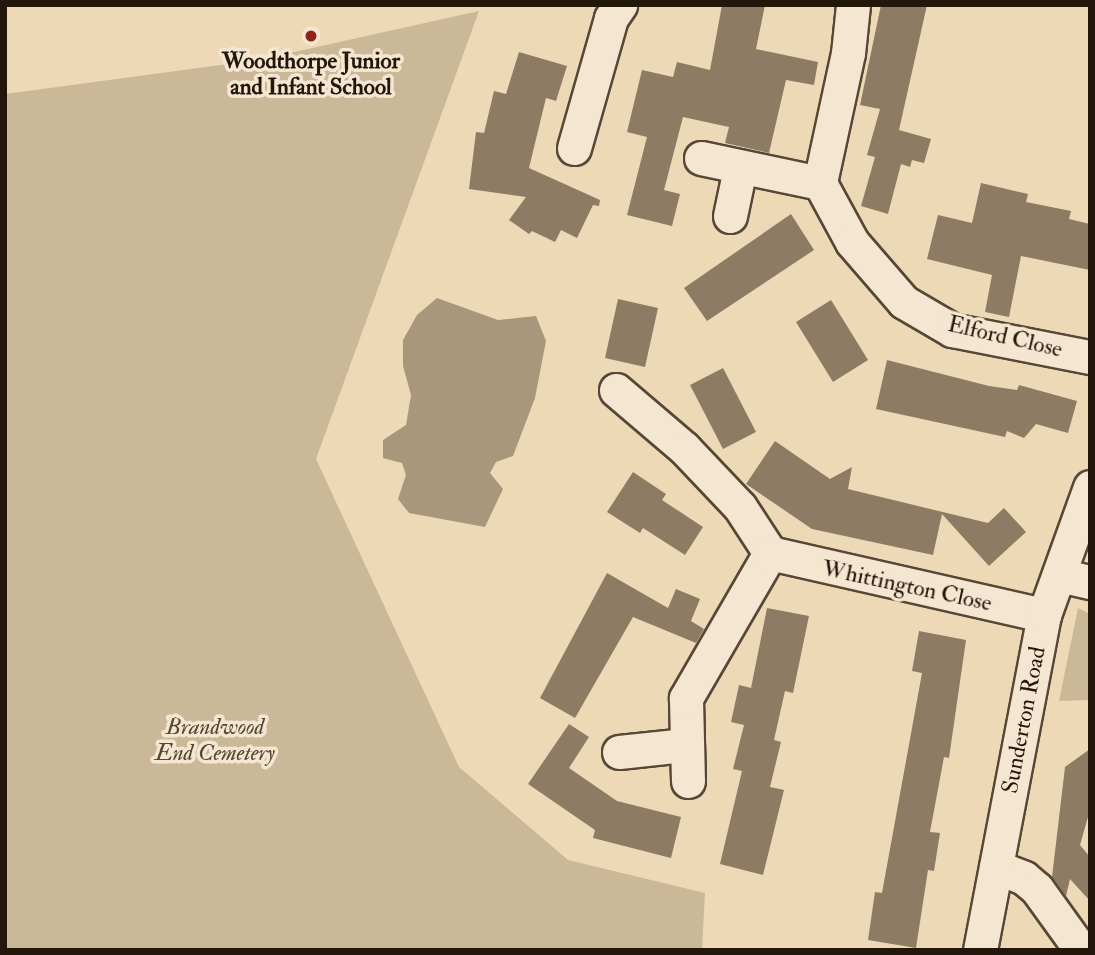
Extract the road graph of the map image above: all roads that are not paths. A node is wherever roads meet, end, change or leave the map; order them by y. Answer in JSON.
{"nodes":[{"id":1,"x":620,"y":5,"type":"edge"},
{"id":2,"x":853,"y":5,"type":"edge"},
{"id":3,"x":574,"y":148,"type":"dead end"},
{"id":4,"x":701,"y":158,"type":"dead end"},
{"id":5,"x":740,"y":168,"type":"junction"},
{"id":6,"x":820,"y":183,"type":"junction"},
{"id":7,"x":730,"y":216,"type":"dead end"},
{"id":8,"x":1090,"y":357,"type":"edge"},
{"id":9,"x":616,"y":390,"type":"dead end"},
{"id":10,"x":1090,"y":487,"type":"edge"},
{"id":11,"x":770,"y":553,"type":"junction"},
{"id":12,"x":1074,"y":578,"type":"edge"},
{"id":13,"x":1044,"y":615,"type":"junction"},
{"id":14,"x":684,"y":745,"type":"junction"},
{"id":15,"x":619,"y":752,"type":"dead end"},
{"id":16,"x":688,"y":781,"type":"dead end"},
{"id":17,"x":996,"y":867,"type":"junction"},
{"id":18,"x":980,"y":950,"type":"edge"},
{"id":19,"x":1088,"y":950,"type":"edge"}],
"edges":[{"from":1,"to":3,"type":"street"},
{"from":2,"to":6,"type":"street"},
{"from":4,"to":5,"type":"street"},
{"from":5,"to":6,"type":"street"},
{"from":5,"to":7,"type":"street"},
{"from":6,"to":8,"type":"street","name":"Elford Close"},
{"from":9,"to":11,"type":"street"},
{"from":10,"to":12,"type":"street","name":"Sunderton Road"},
{"from":11,"to":13,"type":"street","name":"Whittington Close"},
{"from":11,"to":14,"type":"street"},
{"from":12,"to":13,"type":"street","name":"Sunderton Road"},
{"from":13,"to":17,"type":"street","name":"Sunderton Road"},
{"from":14,"to":15,"type":"street"},
{"from":14,"to":16,"type":"street"},
{"from":17,"to":18,"type":"street","name":"Sunderton Road"},
{"from":17,"to":19,"type":"street"}]}
